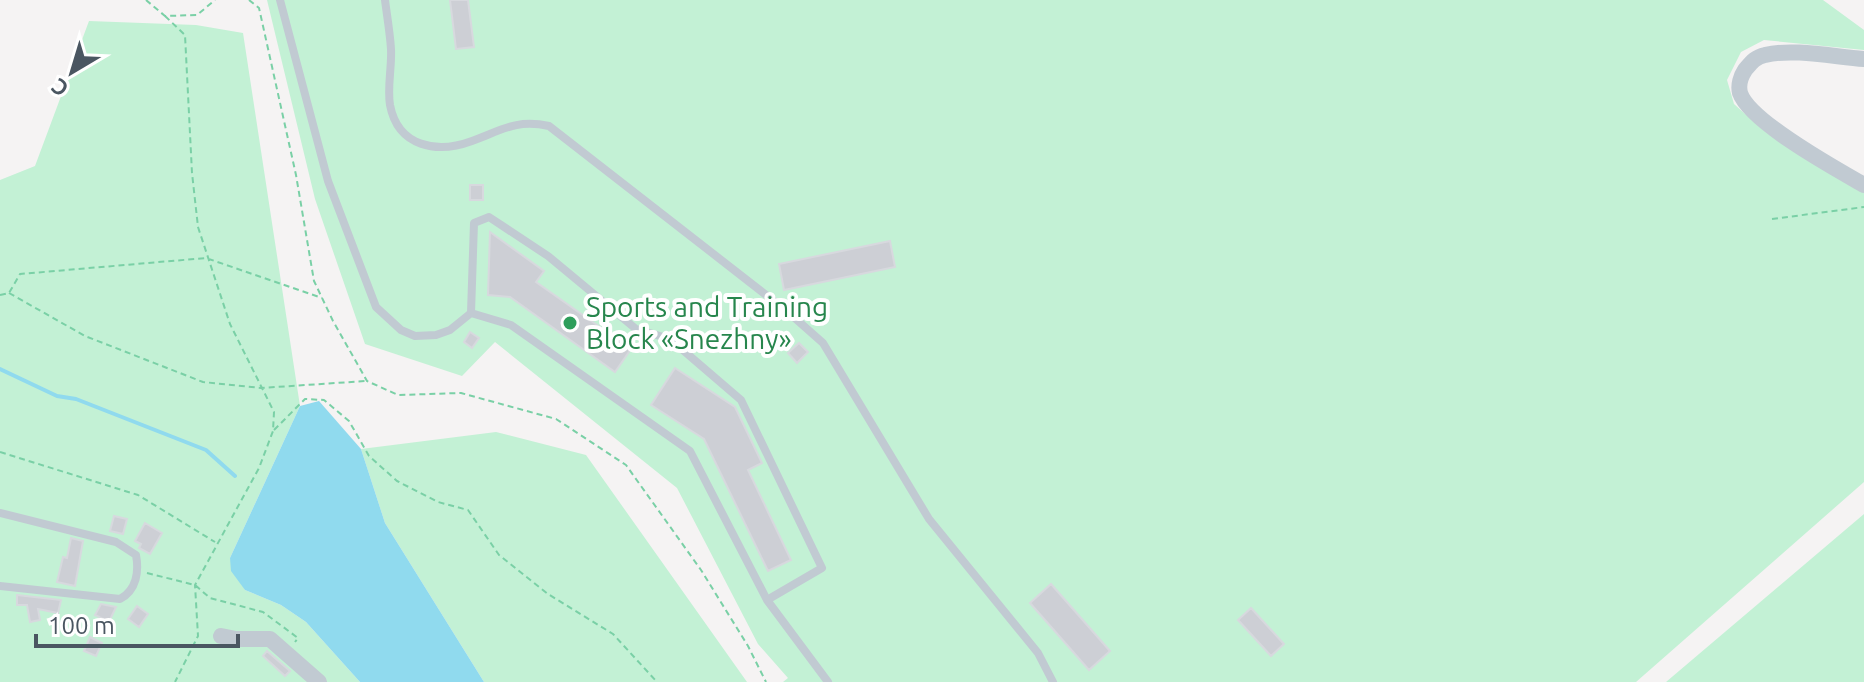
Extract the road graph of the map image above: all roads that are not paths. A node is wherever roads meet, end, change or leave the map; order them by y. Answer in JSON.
{"nodes":[{"id":1,"x":280,"y":0,"type":"edge"},
{"id":2,"x":385,"y":0,"type":"edge"},
{"id":3,"x":1864,"y":59,"type":"edge"},
{"id":4,"x":1864,"y":185,"type":"edge"},
{"id":5,"x":471,"y":313,"type":"junction"},
{"id":6,"x":0,"y":513,"type":"edge"},
{"id":7,"x":0,"y":586,"type":"edge"},
{"id":8,"x":767,"y":600,"type":"junction"},
{"id":9,"x":221,"y":636,"type":"dead end"},
{"id":10,"x":319,"y":682,"type":"edge"},
{"id":11,"x":828,"y":682,"type":"edge"},
{"id":12,"x":1053,"y":682,"type":"edge"}],
"edges":[{"from":1,"to":5,"type":"lane"},
{"from":2,"to":12,"type":"lane"},
{"from":3,"to":4,"type":"street"},
{"from":5,"to":8,"type":"lane"},
{"from":5,"to":8,"type":"lane"},
{"from":6,"to":7,"type":"lane"},
{"from":8,"to":11,"type":"lane"},
{"from":9,"to":10,"type":"street"}]}
